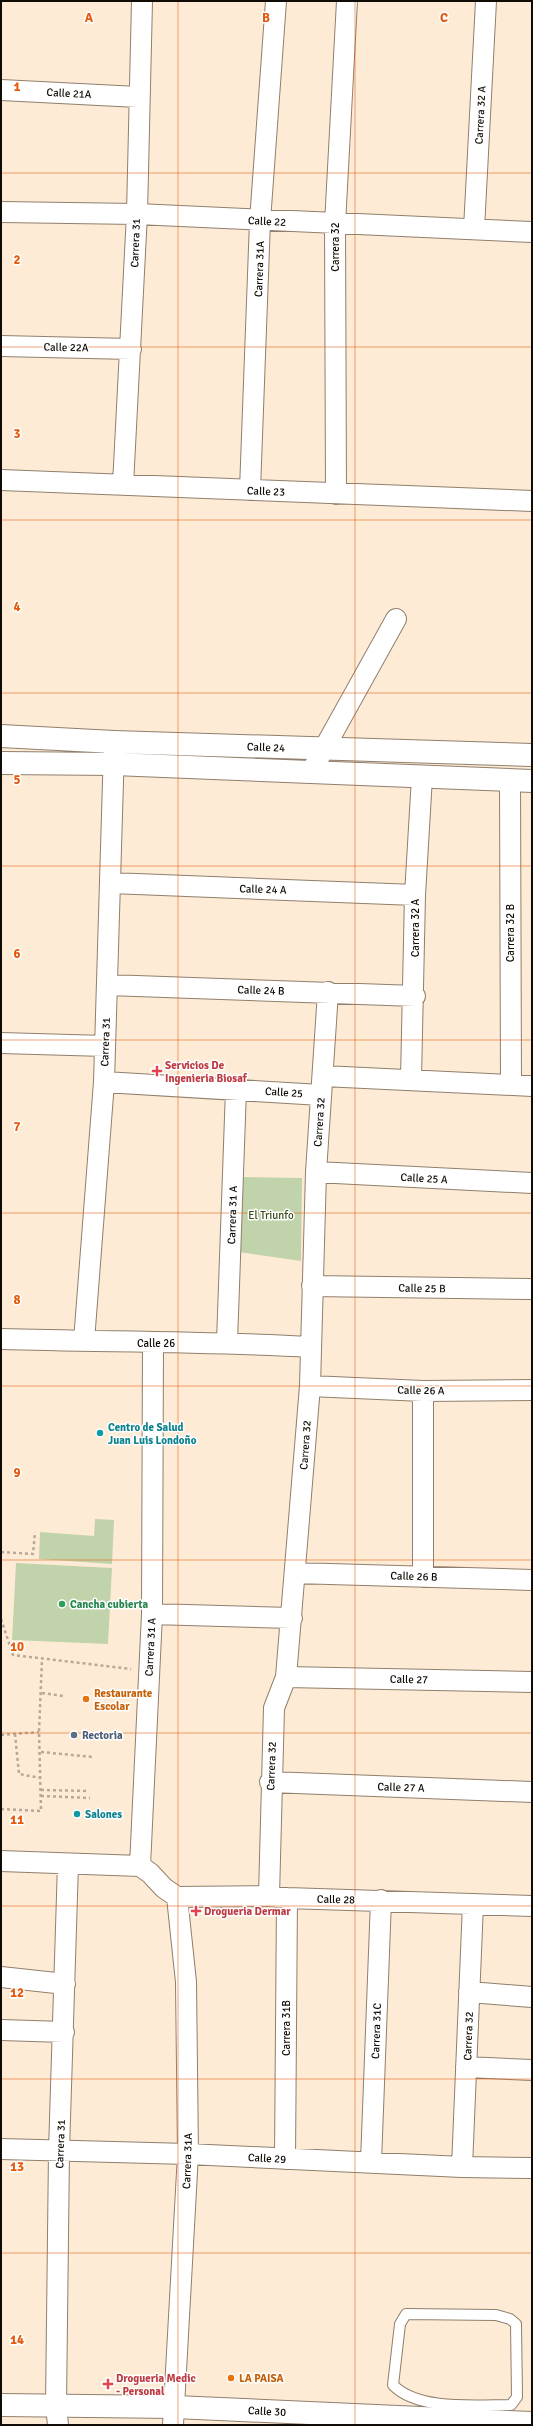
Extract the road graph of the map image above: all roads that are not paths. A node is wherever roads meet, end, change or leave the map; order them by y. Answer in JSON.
{"nodes":[{"id":1,"x":142,"y":1,"type":"edge"},
{"id":2,"x":276,"y":1,"type":"edge"},
{"id":3,"x":347,"y":1,"type":"edge"},
{"id":4,"x":486,"y":1,"type":"edge"},
{"id":5,"x":1,"y":90,"type":"edge"},
{"id":6,"x":138,"y":97,"type":"junction"},
{"id":7,"x":1,"y":212,"type":"edge"},
{"id":8,"x":137,"y":214,"type":"junction"},
{"id":9,"x":260,"y":220,"type":"junction"},
{"id":10,"x":335,"y":224,"type":"junction"},
{"id":11,"x":474,"y":229,"type":"junction"},
{"id":12,"x":532,"y":232,"type":"edge"},
{"id":13,"x":1,"y":346,"type":"edge"},
{"id":14,"x":131,"y":349,"type":"junction"},
{"id":15,"x":1,"y":480,"type":"edge"},
{"id":16,"x":123,"y":484,"type":"junction"},
{"id":17,"x":250,"y":490,"type":"junction"},
{"id":18,"x":336,"y":494,"type":"junction"},
{"id":19,"x":532,"y":501,"type":"edge"},
{"id":20,"x":396,"y":619,"type":"dead end"},
{"id":21,"x":1,"y":736,"type":"edge"},
{"id":22,"x":114,"y":742,"type":"junction"},
{"id":23,"x":322,"y":748,"type":"junction"},
{"id":24,"x":532,"y":755,"type":"edge"},
{"id":25,"x":1,"y":763,"type":"edge"},
{"id":26,"x":114,"y":764,"type":"junction"},
{"id":27,"x":311,"y":772,"type":"junction"},
{"id":28,"x":422,"y":777,"type":"junction"},
{"id":29,"x":510,"y":780,"type":"junction"},
{"id":30,"x":532,"y":781,"type":"edge"},
{"id":31,"x":111,"y":883,"type":"junction"},
{"id":32,"x":415,"y":895,"type":"junction"},
{"id":33,"x":108,"y":985,"type":"junction"},
{"id":34,"x":328,"y":992,"type":"junction"},
{"id":35,"x":415,"y":996,"type":"junction"},
{"id":36,"x":1,"y":1043,"type":"edge"},
{"id":37,"x":104,"y":1046,"type":"junction"},
{"id":38,"x":411,"y":1078,"type":"junction"},
{"id":39,"x":104,"y":1082,"type":"junction"},
{"id":40,"x":322,"y":1085,"type":"junction"},
{"id":41,"x":511,"y":1085,"type":"junction"},
{"id":42,"x":532,"y":1086,"type":"edge"},
{"id":43,"x":236,"y":1089,"type":"junction"},
{"id":44,"x":316,"y":1172,"type":"junction"},
{"id":45,"x":532,"y":1183,"type":"edge"},
{"id":46,"x":312,"y":1286,"type":"junction"},
{"id":47,"x":532,"y":1289,"type":"edge"},
{"id":48,"x":1,"y":1339,"type":"edge"},
{"id":49,"x":84,"y":1341,"type":"junction"},
{"id":50,"x":227,"y":1342,"type":"junction"},
{"id":51,"x":153,"y":1343,"type":"junction"},
{"id":52,"x":311,"y":1347,"type":"junction"},
{"id":53,"x":310,"y":1386,"type":"junction"},
{"id":54,"x":423,"y":1390,"type":"junction"},
{"id":55,"x":532,"y":1390,"type":"edge"},
{"id":56,"x":295,"y":1573,"type":"junction"},
{"id":57,"x":423,"y":1577,"type":"junction"},
{"id":58,"x":532,"y":1580,"type":"edge"},
{"id":59,"x":152,"y":1614,"type":"junction"},
{"id":60,"x":292,"y":1618,"type":"junction"},
{"id":61,"x":286,"y":1676,"type":"junction"},
{"id":62,"x":532,"y":1682,"type":"edge"},
{"id":63,"x":270,"y":1782,"type":"junction"},
{"id":64,"x":532,"y":1792,"type":"edge"},
{"id":65,"x":1,"y":1861,"type":"edge"},
{"id":66,"x":68,"y":1864,"type":"junction"},
{"id":67,"x":145,"y":1869,"type":"junction"},
{"id":68,"x":177,"y":1897,"type":"junction"},
{"id":69,"x":278,"y":1897,"type":"junction"},
{"id":70,"x":381,"y":1900,"type":"junction"},
{"id":71,"x":473,"y":1904,"type":"junction"},
{"id":72,"x":532,"y":1906,"type":"edge"},
{"id":73,"x":1,"y":1977,"type":"edge"},
{"id":74,"x":65,"y":1984,"type":"junction"},
{"id":75,"x":469,"y":1992,"type":"junction"},
{"id":76,"x":532,"y":1997,"type":"edge"},
{"id":77,"x":1,"y":2030,"type":"edge"},
{"id":78,"x":64,"y":2032,"type":"junction"},
{"id":79,"x":466,"y":2067,"type":"junction"},
{"id":80,"x":532,"y":2070,"type":"edge"},
{"id":81,"x":1,"y":2149,"type":"edge"},
{"id":82,"x":59,"y":2151,"type":"junction"},
{"id":83,"x":188,"y":2154,"type":"junction"},
{"id":84,"x":285,"y":2159,"type":"junction"},
{"id":85,"x":371,"y":2162,"type":"junction"},
{"id":86,"x":462,"y":2167,"type":"junction"},
{"id":87,"x":532,"y":2168,"type":"edge"},
{"id":88,"x":1,"y":2405,"type":"edge"},
{"id":89,"x":57,"y":2416,"type":"edge"},
{"id":90,"x":174,"y":2416,"type":"edge"},
{"id":91,"x":445,"y":2416,"type":"edge"},
{"id":92,"x":532,"y":2423,"type":"edge"}],
"edges":[{"from":1,"to":6,"type":"street","name":"Carrera 31"},
{"from":2,"to":9,"type":"street","name":"Carrera 31A"},
{"from":3,"to":10,"type":"street","name":"Carrera 32"},
{"from":4,"to":11,"type":"street","name":"Carrera 32 A"},
{"from":5,"to":6,"type":"street","name":"Calle 21A"},
{"from":6,"to":8,"type":"street","name":"Carrera 31"},
{"from":7,"to":8,"type":"street","name":"Calle 22"},
{"from":8,"to":9,"type":"street","name":"Calle 22"},
{"from":8,"to":14,"type":"street","name":"Carrera 31"},
{"from":9,"to":10,"type":"street","name":"Calle 22"},
{"from":9,"to":17,"type":"street","name":"Carrera 31A"},
{"from":10,"to":11,"type":"street","name":"Calle 22"},
{"from":10,"to":18,"type":"street","name":"Carrera 32"},
{"from":11,"to":12,"type":"street","name":"Calle 22"},
{"from":13,"to":14,"type":"street","name":"Calle 22A"},
{"from":14,"to":16,"type":"street","name":"Carrera 31"},
{"from":15,"to":16,"type":"street","name":"Calle 23"},
{"from":16,"to":17,"type":"street","name":"Calle 23"},
{"from":17,"to":18,"type":"street","name":"Calle 23"},
{"from":18,"to":19,"type":"street","name":"Calle 23"},
{"from":20,"to":23,"type":"street"},
{"from":21,"to":22,"type":"street","name":"Calle 24"},
{"from":22,"to":23,"type":"street","name":"Calle 24"},
{"from":22,"to":26,"type":"street","name":"Carrera 31"},
{"from":23,"to":24,"type":"street","name":"Calle 24"},
{"from":23,"to":27,"type":"street"},
{"from":25,"to":26,"type":"street"},
{"from":26,"to":27,"type":"street"},
{"from":26,"to":31,"type":"street","name":"Carrera 31"},
{"from":27,"to":28,"type":"street"},
{"from":28,"to":29,"type":"street"},
{"from":28,"to":32,"type":"street","name":"Carrera 32 A"},
{"from":29,"to":30,"type":"street"},
{"from":29,"to":41,"type":"street","name":"Carrera 32 B"},
{"from":31,"to":32,"type":"street","name":"Calle 24 A"},
{"from":31,"to":33,"type":"street","name":"Carrera 31"},
{"from":32,"to":35,"type":"street","name":"Carrera 32 A"},
{"from":33,"to":34,"type":"street","name":"Calle 24 B"},
{"from":33,"to":37,"type":"street","name":"Carrera 31"},
{"from":34,"to":35,"type":"street","name":"Calle 24 B"},
{"from":34,"to":40,"type":"street","name":"Carrera 32"},
{"from":35,"to":38,"type":"street","name":"Carrera 32 A"},
{"from":36,"to":37,"type":"street"},
{"from":37,"to":39,"type":"street","name":"Carrera 31"},
{"from":38,"to":40,"type":"street","name":"Calle 25"},
{"from":38,"to":41,"type":"street","name":"Calle 25"},
{"from":39,"to":43,"type":"street","name":"Calle 25"},
{"from":39,"to":49,"type":"street","name":"Carrera 31"},
{"from":40,"to":43,"type":"street","name":"Calle 25"},
{"from":40,"to":44,"type":"street","name":"Carrera 32"},
{"from":41,"to":42,"type":"street","name":"Calle 25"},
{"from":43,"to":50,"type":"street","name":"Carrera 31 A"},
{"from":44,"to":45,"type":"street","name":"Calle 25 A"},
{"from":44,"to":46,"type":"street","name":"Carrera 32"},
{"from":46,"to":47,"type":"street","name":"Calle 25 B"},
{"from":46,"to":52,"type":"street","name":"Carrera 32"},
{"from":48,"to":49,"type":"street","name":"Calle 26"},
{"from":49,"to":51,"type":"street","name":"Calle 26"},
{"from":50,"to":51,"type":"street","name":"Calle 26"},
{"from":50,"to":52,"type":"street","name":"Calle 26"},
{"from":51,"to":59,"type":"street","name":"Carrera 31 A"},
{"from":52,"to":53,"type":"street","name":"Carrera 32"},
{"from":53,"to":54,"type":"street","name":"Calle 26 A"},
{"from":53,"to":56,"type":"street","name":"Carrera 32"},
{"from":54,"to":55,"type":"street","name":"Calle 26 A"},
{"from":54,"to":57,"type":"street"},
{"from":56,"to":57,"type":"street","name":"Calle 26 B"},
{"from":56,"to":60,"type":"street","name":"Carrera 32"},
{"from":57,"to":58,"type":"street","name":"Calle 26 B"},
{"from":59,"to":60,"type":"street"},
{"from":59,"to":67,"type":"street","name":"Carrera 31 A"},
{"from":60,"to":61,"type":"street","name":"Carrera 32"},
{"from":61,"to":62,"type":"street","name":"Calle 27"},
{"from":61,"to":63,"type":"street","name":"Carrera 32"},
{"from":63,"to":64,"type":"street","name":"Calle 27 A"},
{"from":63,"to":69,"type":"street","name":"Carrera 32"},
{"from":65,"to":66,"type":"street"},
{"from":66,"to":67,"type":"street"},
{"from":66,"to":74,"type":"street","name":"Carrera 31"},
{"from":67,"to":68,"type":"street"},
{"from":68,"to":69,"type":"street","name":"Calle 28"},
{"from":68,"to":83,"type":"street","name":"Carrera 31A"},
{"from":69,"to":70,"type":"street","name":"Calle 28"},
{"from":69,"to":84,"type":"street","name":"Carrera 31B"},
{"from":70,"to":71,"type":"street","name":"Calle 28"},
{"from":70,"to":85,"type":"street","name":"Carrera 31C"},
{"from":71,"to":72,"type":"street","name":"Calle 28"},
{"from":71,"to":75,"type":"street","name":"Carrera 32"},
{"from":73,"to":74,"type":"street"},
{"from":74,"to":78,"type":"street","name":"Carrera 31"},
{"from":75,"to":76,"type":"street"},
{"from":75,"to":79,"type":"street","name":"Carrera 32"},
{"from":77,"to":78,"type":"street"},
{"from":78,"to":82,"type":"street","name":"Carrera 31"},
{"from":79,"to":80,"type":"street"},
{"from":79,"to":86,"type":"street","name":"Carrera 32"},
{"from":81,"to":82,"type":"street","name":"Calle 29"},
{"from":82,"to":83,"type":"street","name":"Calle 29"},
{"from":82,"to":89,"type":"street","name":"Carrera 31"},
{"from":83,"to":84,"type":"street","name":"Calle 29"},
{"from":83,"to":90,"type":"street","name":"Carrera 31A"},
{"from":84,"to":85,"type":"street","name":"Calle 29"},
{"from":85,"to":86,"type":"street","name":"Calle 29"},
{"from":86,"to":87,"type":"street","name":"Calle 29"},
{"from":88,"to":89,"type":"street","name":"Calle 30"},
{"from":89,"to":90,"type":"street","name":"Calle 30"},
{"from":90,"to":91,"type":"street","name":"Calle 30"},
{"from":91,"to":91,"type":"lane"},
{"from":91,"to":92,"type":"street","name":"Calle 30"}]}
